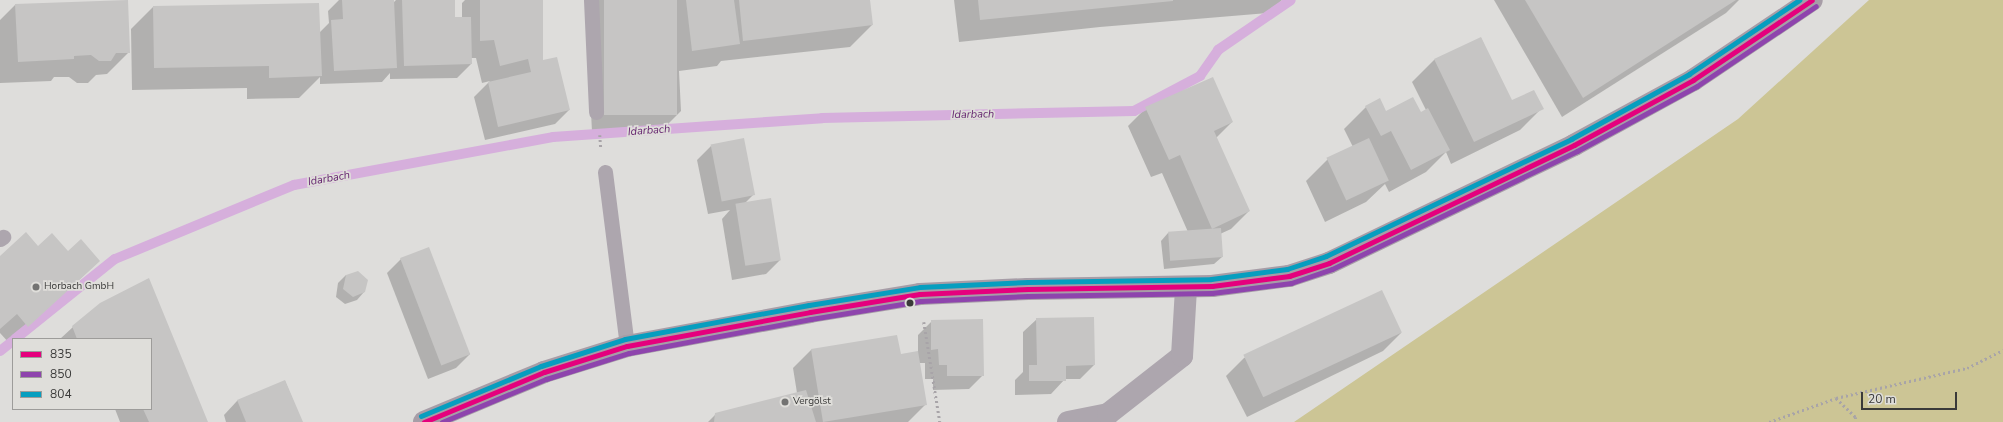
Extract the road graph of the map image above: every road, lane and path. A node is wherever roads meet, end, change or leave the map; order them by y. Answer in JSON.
{"nodes":[{"id":1,"x":590,"y":0,"type":"edge"},
{"id":2,"x":1812,"y":0,"type":"edge"},
{"id":3,"x":596,"y":112,"type":"joint"},
{"id":4,"x":605,"y":172,"type":"joint"},
{"id":5,"x":1186,"y":288,"type":"junction"},
{"id":6,"x":920,"y":294,"type":"junction"},
{"id":7,"x":627,"y":346,"type":"junction"},
{"id":8,"x":2003,"y":350,"type":"edge"},
{"id":9,"x":1836,"y":398,"type":"junction"},
{"id":10,"x":424,"y":422,"type":"edge"},
{"id":11,"x":940,"y":422,"type":"edge"},
{"id":12,"x":1068,"y":422,"type":"edge"},
{"id":13,"x":1769,"y":422,"type":"edge"},
{"id":14,"x":1855,"y":422,"type":"edge"}],
"edges":[{"from":1,"to":3,"type":"lane"},
{"from":2,"to":5,"type":"main road"},
{"from":3,"to":4,"type":"path"},
{"from":4,"to":7,"type":"lane"},
{"from":5,"to":6,"type":"main road"},
{"from":5,"to":12,"type":"street"},
{"from":6,"to":7,"type":"main road"},
{"from":6,"to":11,"type":"path"},
{"from":7,"to":10,"type":"main road"},
{"from":8,"to":9,"type":"path"},
{"from":9,"to":13,"type":"path"},
{"from":9,"to":14,"type":"path"}]}
